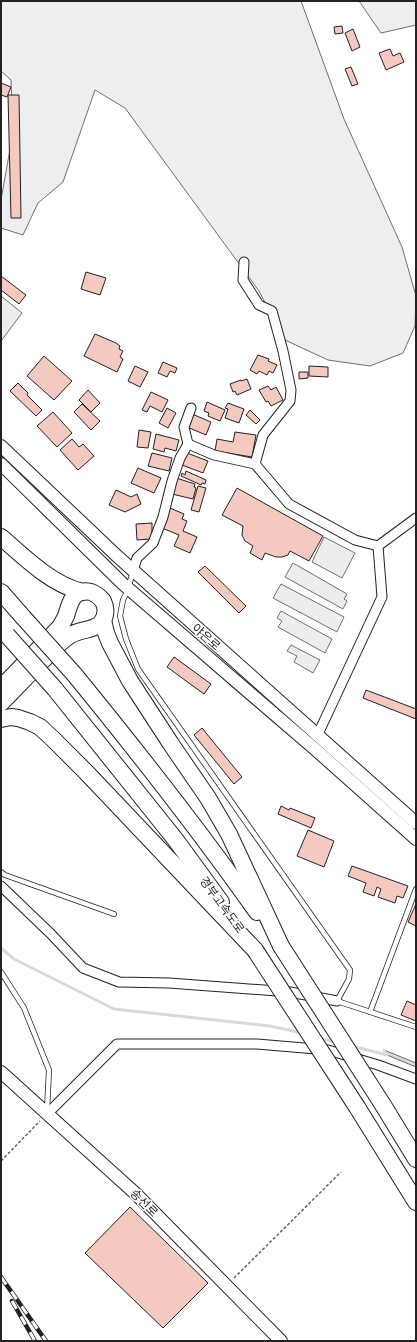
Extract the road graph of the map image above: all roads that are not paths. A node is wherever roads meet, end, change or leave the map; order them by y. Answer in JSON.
{"nodes":[{"id":1,"x":244,"y":262,"type":"dead end"},
{"id":2,"x":191,"y":408,"type":"dead end"},
{"id":3,"x":188,"y":444,"type":"junction"},
{"id":4,"x":1,"y":446,"type":"edge"},
{"id":5,"x":1,"y":464,"type":"edge"},
{"id":6,"x":255,"y":464,"type":"junction"},
{"id":7,"x":416,"y":518,"type":"edge"},
{"id":8,"x":1,"y":537,"type":"edge"},
{"id":9,"x":378,"y":546,"type":"junction"},
{"id":10,"x":133,"y":571,"type":"junction"},
{"id":11,"x":128,"y":588,"type":"junction"},
{"id":12,"x":1,"y":592,"type":"edge"},
{"id":13,"x":82,"y":592,"type":"junction"},
{"id":14,"x":103,"y":620,"type":"junction"},
{"id":15,"x":4,"y":631,"type":"edge"},
{"id":16,"x":1,"y":688,"type":"edge"},
{"id":17,"x":1,"y":703,"type":"edge"},
{"id":18,"x":1,"y":719,"type":"edge"},
{"id":19,"x":318,"y":734,"type":"junction"},
{"id":20,"x":416,"y":823,"type":"edge"},
{"id":21,"x":416,"y":839,"type":"edge"},
{"id":22,"x":1,"y":872,"type":"edge"},
{"id":23,"x":1,"y":886,"type":"edge"},
{"id":24,"x":416,"y":889,"type":"edge"},
{"id":25,"x":114,"y":914,"type":"dead end"},
{"id":26,"x":281,"y":946,"type":"junction"},
{"id":27,"x":255,"y":950,"type":"junction"},
{"id":28,"x":1,"y":972,"type":"edge"},
{"id":29,"x":337,"y":1001,"type":"junction"},
{"id":30,"x":370,"y":1012,"type":"junction"},
{"id":31,"x":416,"y":1027,"type":"edge"},
{"id":32,"x":1,"y":1072,"type":"edge"},
{"id":33,"x":416,"y":1079,"type":"edge"},
{"id":34,"x":47,"y":1114,"type":"junction"},
{"id":35,"x":416,"y":1159,"type":"edge"},
{"id":36,"x":416,"y":1202,"type":"edge"},
{"id":37,"x":281,"y":1341,"type":"edge"}],
"edges":[{"from":1,"to":6,"type":"street"},
{"from":2,"to":3,"type":"street"},
{"from":3,"to":6,"type":"street"},
{"from":3,"to":10,"type":"street"},
{"from":4,"to":10,"type":"main road","name":"야은로"},
{"from":5,"to":11,"type":"main road","name":"야은로"},
{"from":6,"to":9,"type":"street"},
{"from":7,"to":9,"type":"street"},
{"from":8,"to":13,"type":"highway"},
{"from":9,"to":19,"type":"street"},
{"from":10,"to":11,"type":"lane"},
{"from":10,"to":19,"type":"main road","name":"야은로"},
{"from":11,"to":21,"type":"main road","name":"야은로"},
{"from":11,"to":29,"type":"lane"},
{"from":12,"to":26,"type":"highway","name":"경부고속도로","bridge":true},
{"from":13,"to":14,"type":"highway"},
{"from":13,"to":16,"type":"highway"},
{"from":14,"to":17,"type":"highway"},
{"from":14,"to":26,"type":"highway"},
{"from":15,"to":27,"type":"highway","name":"경부고속도로","bridge":true},
{"from":18,"to":27,"type":"highway"},
{"from":19,"to":20,"type":"main road","name":"야은로"},
{"from":22,"to":25,"type":"lane"},
{"from":23,"to":29,"type":"street"},
{"from":24,"to":30,"type":"lane"},
{"from":26,"to":35,"type":"highway","name":"경부고속도로","bridge":true},
{"from":27,"to":36,"type":"highway","name":"경부고속도로","bridge":true},
{"from":28,"to":34,"type":"lane"},
{"from":29,"to":30,"type":"lane"},
{"from":30,"to":31,"type":"lane"},
{"from":32,"to":34,"type":"main road","name":"송선로"},
{"from":33,"to":34,"type":"street"},
{"from":34,"to":37,"type":"main road","name":"송선로"}]}
